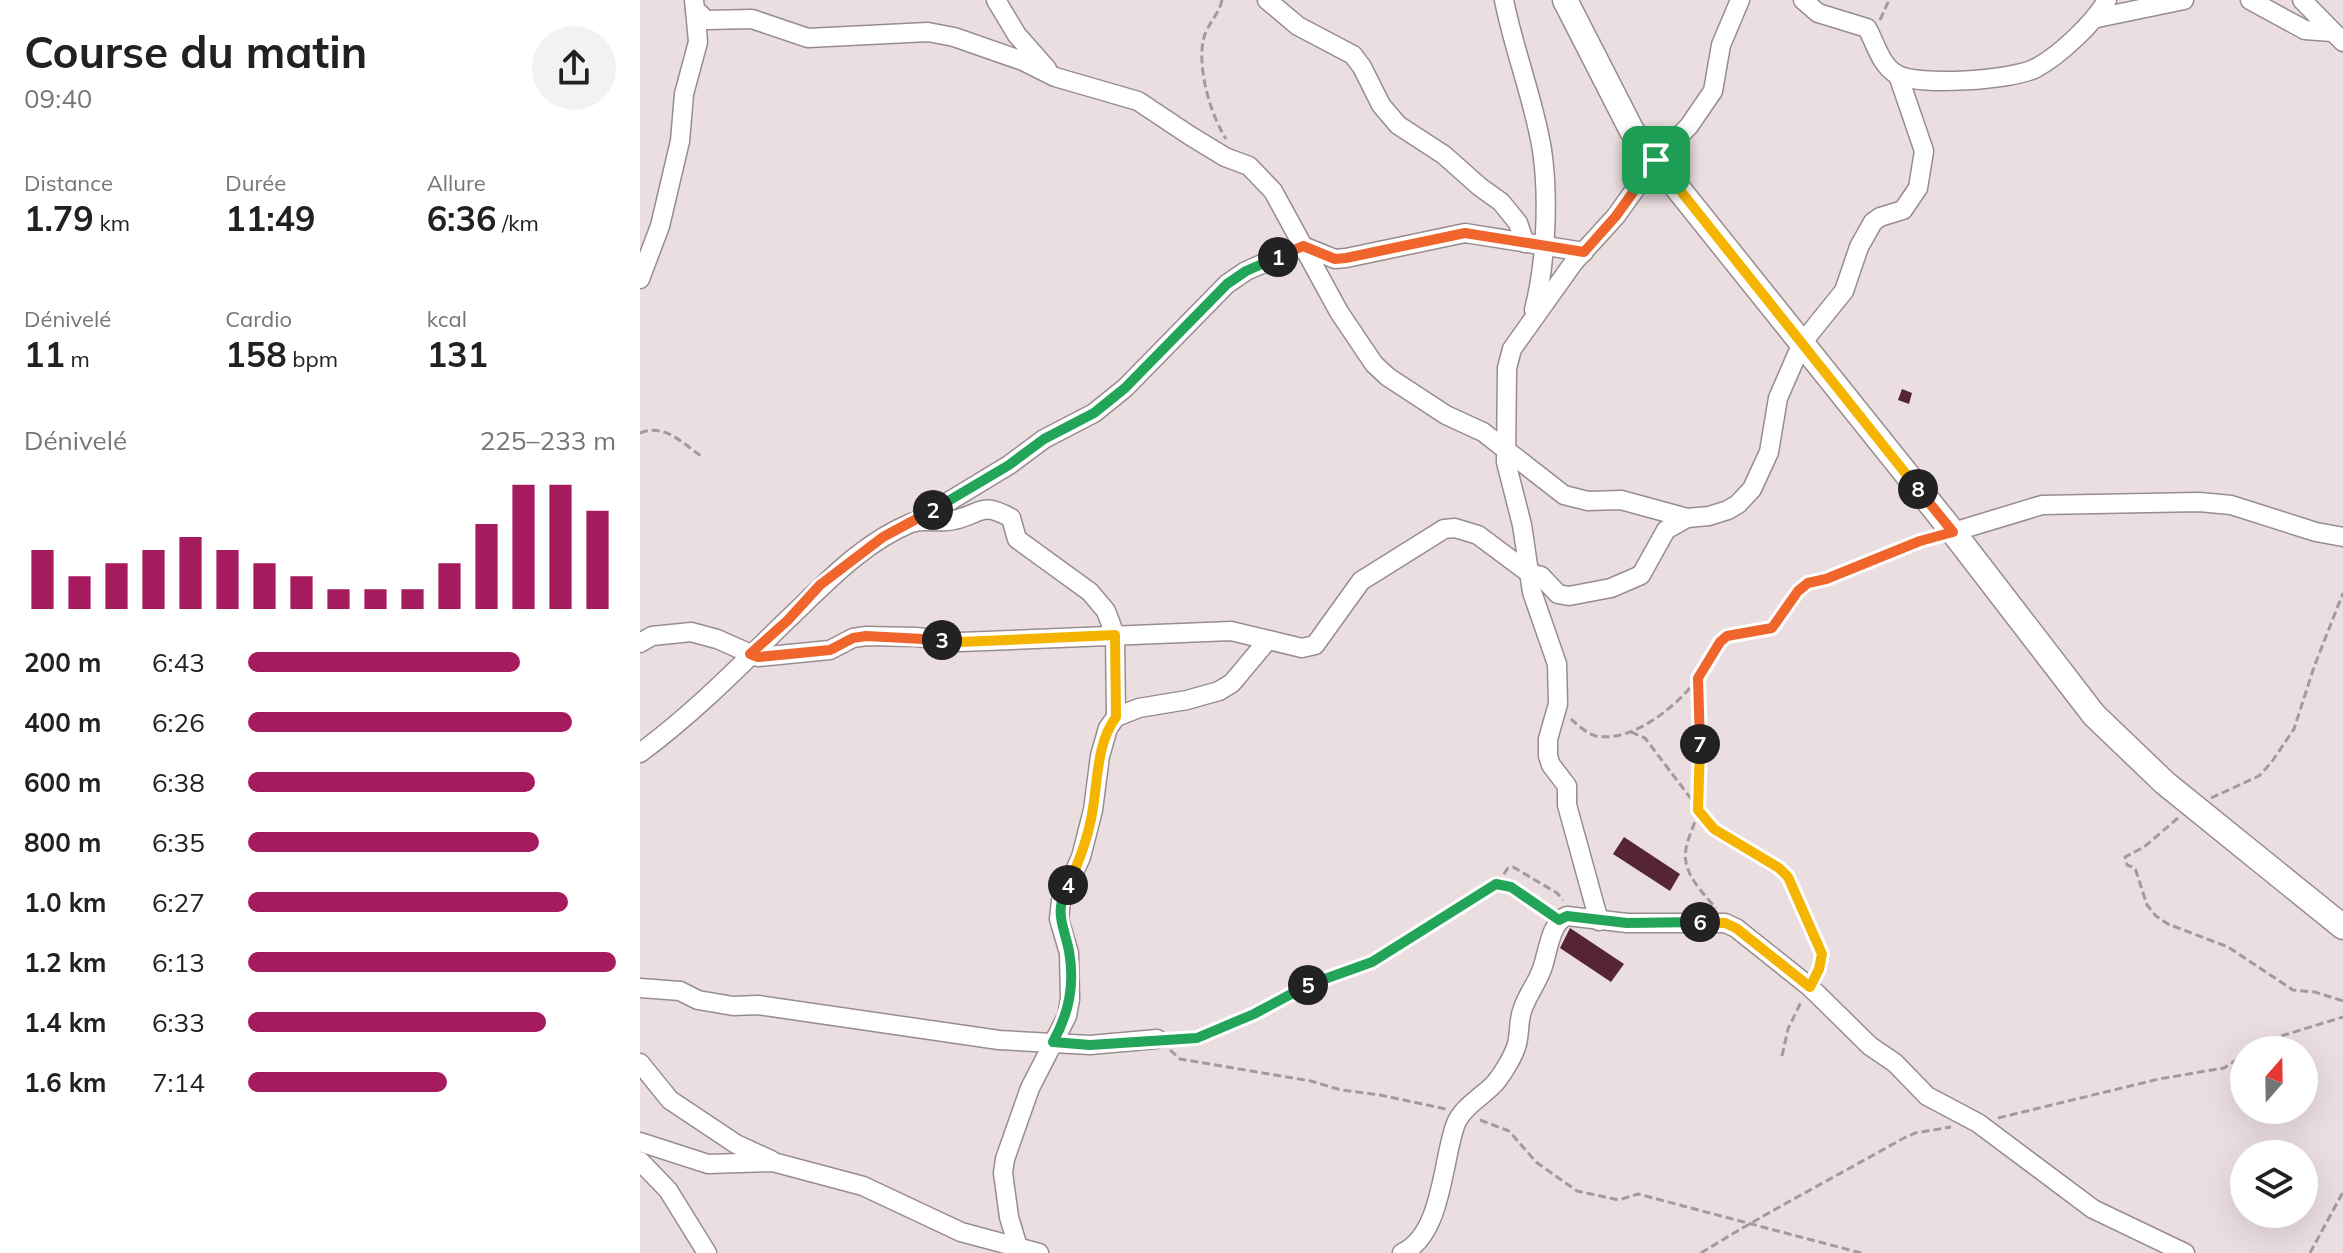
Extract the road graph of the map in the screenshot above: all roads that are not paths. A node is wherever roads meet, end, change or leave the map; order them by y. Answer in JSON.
{"nodes":[{"id":1,"x":996,"y":0,"type":"edge"},
{"id":2,"x":1267,"y":0,"type":"edge"},
{"id":3,"x":1504,"y":0,"type":"edge"},
{"id":4,"x":1565,"y":0,"type":"edge"},
{"id":5,"x":1740,"y":0,"type":"edge"},
{"id":6,"x":1803,"y":0,"type":"edge"},
{"id":7,"x":2107,"y":0,"type":"edge"},
{"id":8,"x":2184,"y":0,"type":"edge"},
{"id":9,"x":2250,"y":0,"type":"edge"},
{"id":10,"x":2302,"y":0,"type":"edge"},
{"id":11,"x":694,"y":4,"type":"edge"},
{"id":12,"x":2097,"y":18,"type":"junction"},
{"id":13,"x":2338,"y":37,"type":"edge"},
{"id":14,"x":1898,"y":75,"type":"junction"},
{"id":15,"x":1055,"y":77,"type":"junction"},
{"id":16,"x":1656,"y":160,"type":"junction"},
{"id":17,"x":1525,"y":243,"type":"junction"},
{"id":18,"x":1545,"y":245,"type":"junction"},
{"id":19,"x":1303,"y":246,"type":"junction"},
{"id":20,"x":1584,"y":252,"type":"junction"},
{"id":21,"x":640,"y":279,"type":"edge"},
{"id":22,"x":1531,"y":321,"type":"junction"},
{"id":23,"x":1802,"y":343,"type":"junction"},
{"id":24,"x":1505,"y":449,"type":"junction"},
{"id":25,"x":1687,"y":518,"type":"junction"},
{"id":26,"x":915,"y":522,"type":"junction"},
{"id":27,"x":1953,"y":532,"type":"junction"},
{"id":28,"x":2343,"y":537,"type":"edge"},
{"id":29,"x":1529,"y":573,"type":"junction"},
{"id":30,"x":1115,"y":635,"type":"junction"},
{"id":31,"x":1268,"y":640,"type":"junction"},
{"id":32,"x":640,"y":643,"type":"edge"},
{"id":33,"x":750,"y":654,"type":"junction"},
{"id":34,"x":1116,"y":717,"type":"junction"},
{"id":35,"x":640,"y":753,"type":"edge"},
{"id":36,"x":1599,"y":921,"type":"junction"},
{"id":37,"x":2343,"y":927,"type":"edge"},
{"id":38,"x":640,"y":988,"type":"edge"},
{"id":39,"x":1157,"y":1039,"type":"road end"},
{"id":40,"x":1053,"y":1042,"type":"junction"},
{"id":41,"x":640,"y":1063,"type":"edge"},
{"id":42,"x":640,"y":1142,"type":"edge"},
{"id":43,"x":640,"y":1161,"type":"edge"},
{"id":44,"x":773,"y":1162,"type":"junction"},
{"id":45,"x":1018,"y":1247,"type":"junction"},
{"id":46,"x":707,"y":1253,"type":"edge"},
{"id":47,"x":1039,"y":1253,"type":"edge"},
{"id":48,"x":1402,"y":1253,"type":"edge"},
{"id":49,"x":2185,"y":1253,"type":"edge"}],
"edges":[{"from":1,"to":15,"type":"street"},
{"from":2,"to":17,"type":"street"},
{"from":3,"to":18,"type":"street"},
{"from":4,"to":16,"type":"street"},
{"from":5,"to":16,"type":"street"},
{"from":6,"to":14,"type":"street"},
{"from":7,"to":12,"type":"street"},
{"from":8,"to":12,"type":"street"},
{"from":9,"to":13,"type":"street"},
{"from":10,"to":13,"type":"street"},
{"from":11,"to":15,"type":"street"},
{"from":11,"to":21,"type":"street"},
{"from":12,"to":14,"type":"street"},
{"from":14,"to":23,"type":"street"},
{"from":15,"to":19,"type":"street"},
{"from":16,"to":20,"type":"street"},
{"from":16,"to":23,"type":"street"},
{"from":17,"to":18,"type":"street"},
{"from":17,"to":19,"type":"street"},
{"from":18,"to":20,"type":"street"},
{"from":18,"to":22,"type":"street"},
{"from":19,"to":24,"type":"street"},
{"from":19,"to":26,"type":"street"},
{"from":20,"to":22,"type":"street"},
{"from":22,"to":24,"type":"street"},
{"from":23,"to":25,"type":"street"},
{"from":23,"to":27,"type":"street"},
{"from":24,"to":25,"type":"street"},
{"from":24,"to":29,"type":"street"},
{"from":25,"to":29,"type":"street"},
{"from":26,"to":30,"type":"street"},
{"from":26,"to":33,"type":"street"},
{"from":27,"to":28,"type":"street"},
{"from":27,"to":37,"type":"street"},
{"from":29,"to":31,"type":"street"},
{"from":29,"to":36,"type":"street"},
{"from":30,"to":31,"type":"street"},
{"from":30,"to":33,"type":"street"},
{"from":30,"to":34,"type":"street"},
{"from":31,"to":34,"type":"street"},
{"from":32,"to":33,"type":"street"},
{"from":33,"to":35,"type":"street"},
{"from":34,"to":40,"type":"street"},
{"from":36,"to":48,"type":"street"},
{"from":36,"to":49,"type":"street"},
{"from":38,"to":40,"type":"street"},
{"from":39,"to":40,"type":"street"},
{"from":40,"to":45,"type":"street"},
{"from":41,"to":44,"type":"street"},
{"from":42,"to":44,"type":"street"},
{"from":43,"to":46,"type":"street"},
{"from":44,"to":45,"type":"street"},
{"from":45,"to":47,"type":"street"}]}
